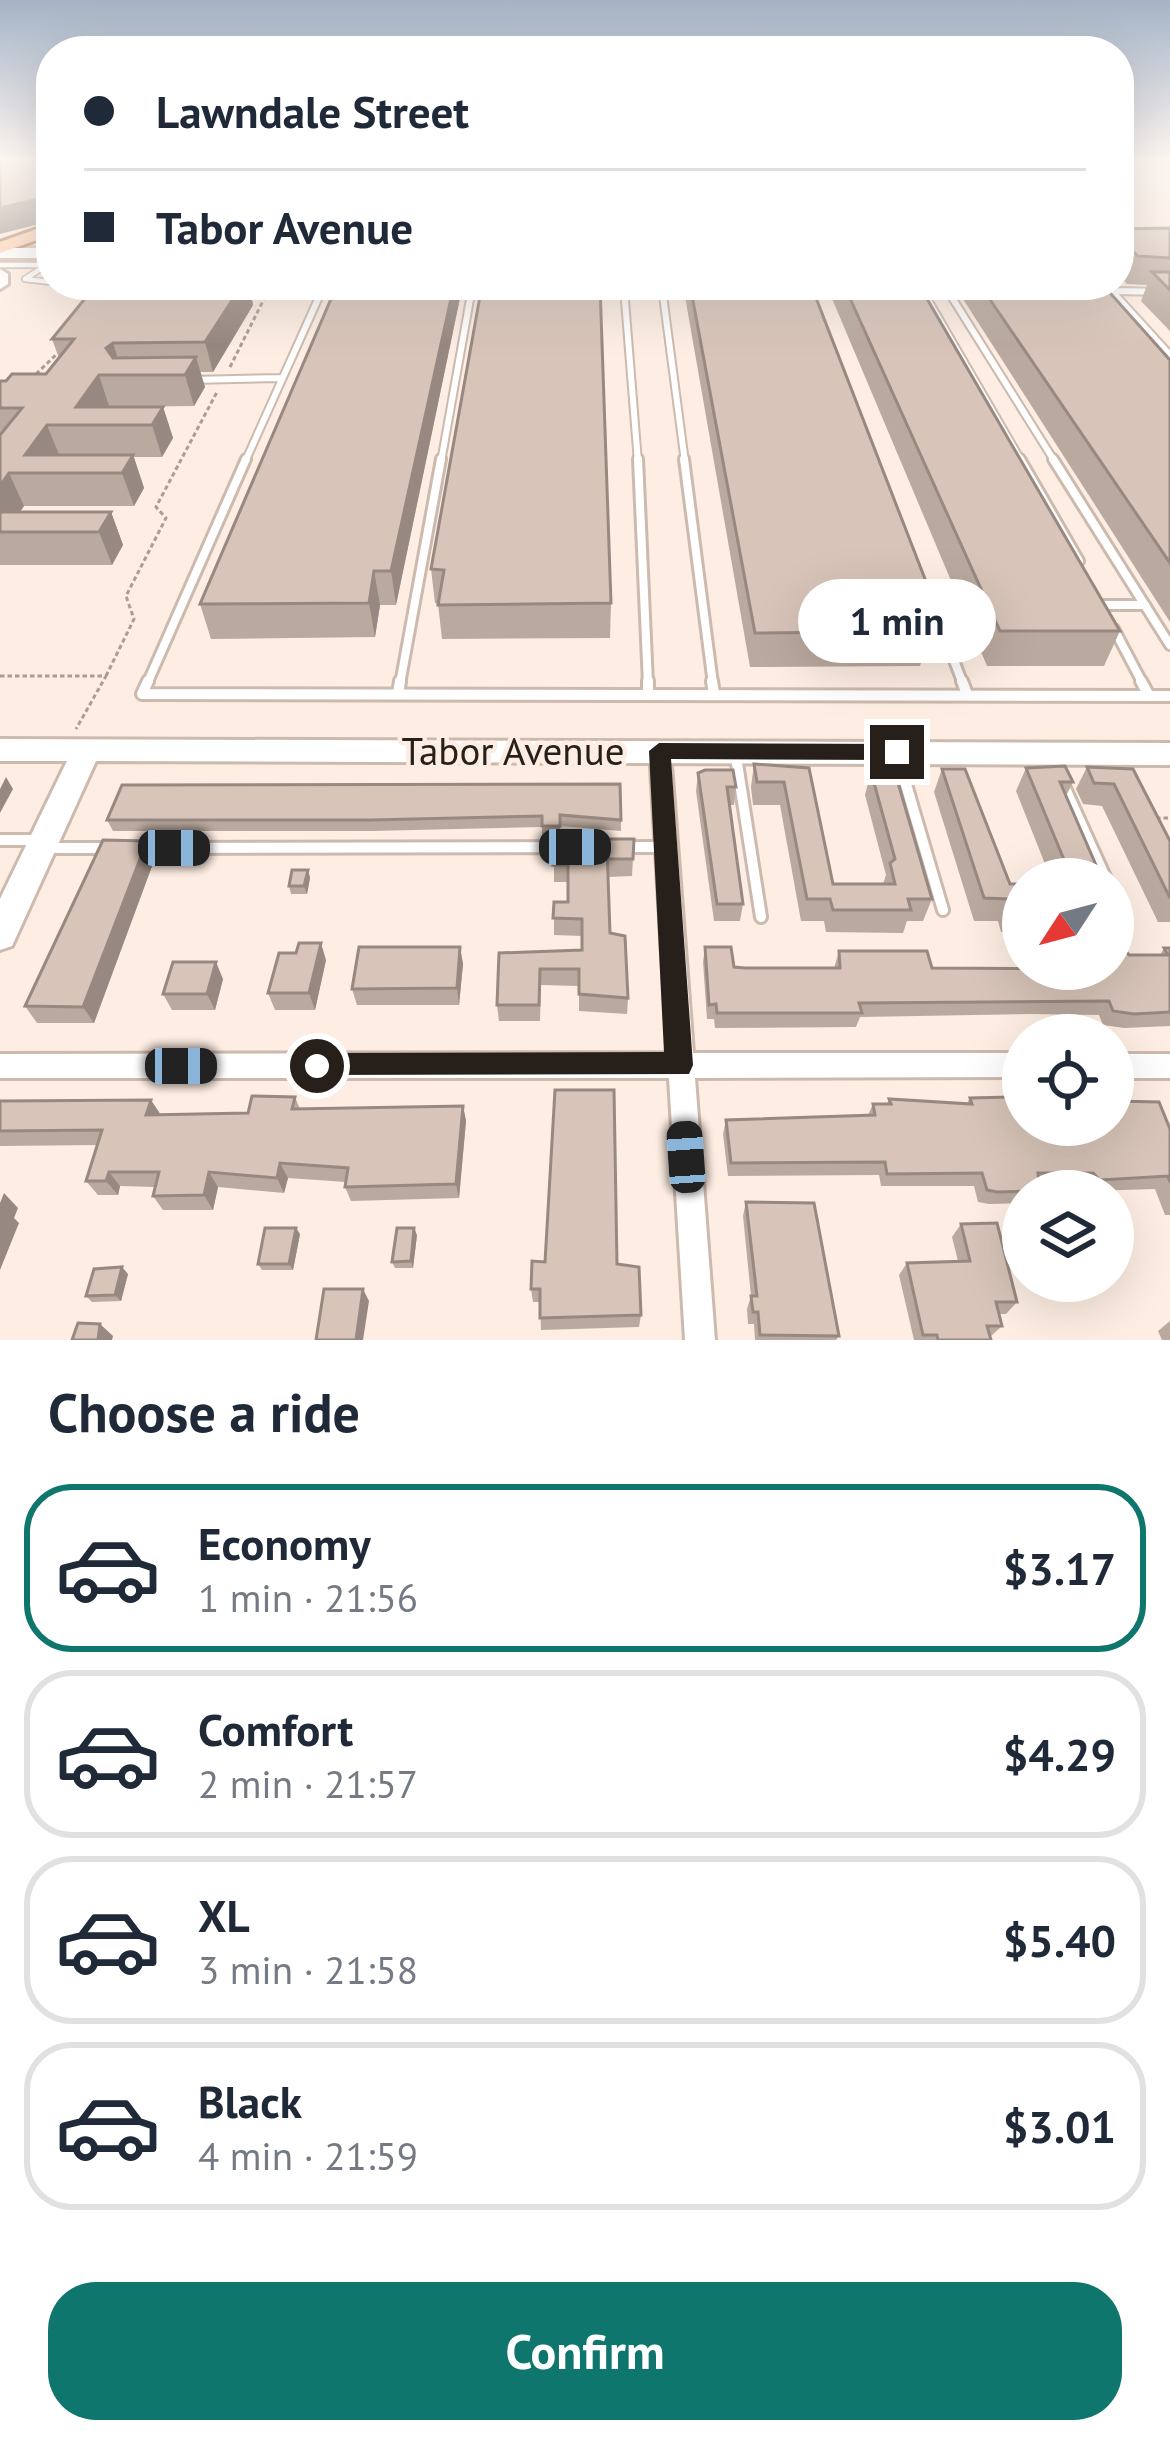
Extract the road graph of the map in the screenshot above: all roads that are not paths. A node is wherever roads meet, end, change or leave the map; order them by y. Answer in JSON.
{"nodes":[{"id":1,"x":36,"y":235,"type":"edge"},
{"id":2,"x":1,"y":247,"type":"edge"},
{"id":3,"x":36,"y":254,"type":"edge"},
{"id":4,"x":36,"y":260,"type":"edge"},
{"id":5,"x":0,"y":269,"type":"edge"},
{"id":6,"x":0,"y":284,"type":"edge"},
{"id":7,"x":1134,"y":290,"type":"edge"},
{"id":8,"x":1170,"y":292,"type":"edge"},
{"id":9,"x":317,"y":300,"type":"edge"},
{"id":10,"x":470,"y":300,"type":"edge"},
{"id":11,"x":625,"y":300,"type":"edge"},
{"id":12,"x":664,"y":300,"type":"edge"},
{"id":13,"x":928,"y":300,"type":"edge"},
{"id":14,"x":954,"y":300,"type":"edge"},
{"id":15,"x":1120,"y":300,"type":"edge"},
{"id":16,"x":963,"y":315,"type":"junction"},
{"id":17,"x":937,"y":316,"type":"junction"},
{"id":18,"x":1170,"y":355,"type":"edge"},
{"id":19,"x":282,"y":378,"type":"junction"},
{"id":20,"x":183,"y":380,"type":"edge"},
{"id":21,"x":982,"y":393,"type":"junction"},
{"id":22,"x":1012,"y":393,"type":"junction"},
{"id":23,"x":1085,"y":572,"type":"edge"},
{"id":24,"x":926,"y":588,"type":"edge"},
{"id":25,"x":1093,"y":589,"type":"edge"},
{"id":26,"x":1102,"y":605,"type":"junction"},
{"id":27,"x":1144,"y":605,"type":"junction"},
{"id":28,"x":1170,"y":645,"type":"edge"},
{"id":29,"x":398,"y":694,"type":"junction"},
{"id":30,"x":649,"y":694,"type":"junction"},
{"id":31,"x":714,"y":694,"type":"junction"},
{"id":32,"x":967,"y":694,"type":"junction"},
{"id":33,"x":1148,"y":694,"type":"junction"},
{"id":34,"x":1170,"y":696,"type":"edge"},
{"id":35,"x":79,"y":743,"type":"junction"},
{"id":36,"x":0,"y":751,"type":"edge"},
{"id":37,"x":659,"y":751,"type":"junction"},
{"id":38,"x":735,"y":752,"type":"junction"},
{"id":39,"x":897,"y":752,"type":"junction"},
{"id":40,"x":1049,"y":752,"type":"junction"},
{"id":41,"x":1170,"y":754,"type":"edge"},
{"id":42,"x":0,"y":840,"type":"edge"},
{"id":43,"x":42,"y":844,"type":"junction"},
{"id":44,"x":664,"y":847,"type":"junction"},
{"id":45,"x":1097,"y":858,"type":"edge"},
{"id":46,"x":943,"y":910,"type":"dead end"},
{"id":47,"x":761,"y":917,"type":"dead end"},
{"id":48,"x":0,"y":935,"type":"edge"},
{"id":49,"x":679,"y":1065,"type":"junction"},
{"id":50,"x":0,"y":1066,"type":"edge"},
{"id":51,"x":1002,"y":1066,"type":"edge"},
{"id":52,"x":1134,"y":1066,"type":"edge"},
{"id":53,"x":1170,"y":1066,"type":"edge"},
{"id":54,"x":700,"y":1340,"type":"edge"}],
"edges":[{"from":1,"to":2,"type":"main road"},
{"from":2,"to":3,"type":"street"},
{"from":2,"to":5,"type":"street"},
{"from":4,"to":5,"type":"lane"},
{"from":5,"to":6,"type":"street"},
{"from":7,"to":8,"type":"lane"},
{"from":9,"to":19,"type":"lane"},
{"from":10,"to":29,"type":"lane"},
{"from":11,"to":30,"type":"lane"},
{"from":12,"to":31,"type":"lane"},
{"from":13,"to":17,"type":"lane"},
{"from":14,"to":16,"type":"lane"},
{"from":15,"to":18,"type":"lane"},
{"from":16,"to":17,"type":"lane"},
{"from":16,"to":22,"type":"lane"},
{"from":17,"to":21,"type":"lane"},
{"from":19,"to":20,"type":"lane"},
{"from":19,"to":29,"type":"lane"},
{"from":21,"to":22,"type":"lane"},
{"from":21,"to":23,"type":"lane"},
{"from":22,"to":27,"type":"lane"},
{"from":24,"to":32,"type":"lane"},
{"from":25,"to":26,"type":"lane"},
{"from":26,"to":27,"type":"lane"},
{"from":26,"to":33,"type":"lane"},
{"from":27,"to":28,"type":"lane"},
{"from":29,"to":30,"type":"lane"},
{"from":30,"to":31,"type":"lane"},
{"from":31,"to":32,"type":"lane"},
{"from":32,"to":33,"type":"lane"},
{"from":33,"to":34,"type":"lane"},
{"from":35,"to":36,"type":"street","name":"Tabor Avenue"},
{"from":35,"to":37,"type":"street","name":"Tabor Avenue"},
{"from":35,"to":43,"type":"street"},
{"from":37,"to":38,"type":"street","name":"Tabor Avenue"},
{"from":37,"to":44,"type":"street"},
{"from":38,"to":39,"type":"street","name":"Tabor Avenue"},
{"from":38,"to":47,"type":"lane"},
{"from":39,"to":40,"type":"street","name":"Tabor Avenue"},
{"from":39,"to":46,"type":"lane"},
{"from":40,"to":41,"type":"street","name":"Tabor Avenue"},
{"from":40,"to":45,"type":"lane"},
{"from":42,"to":43,"type":"lane"},
{"from":43,"to":44,"type":"lane"},
{"from":43,"to":48,"type":"street"},
{"from":44,"to":49,"type":"street"},
{"from":49,"to":50,"type":"street"},
{"from":49,"to":51,"type":"street"},
{"from":49,"to":54,"type":"street"},
{"from":52,"to":53,"type":"street"}]}
